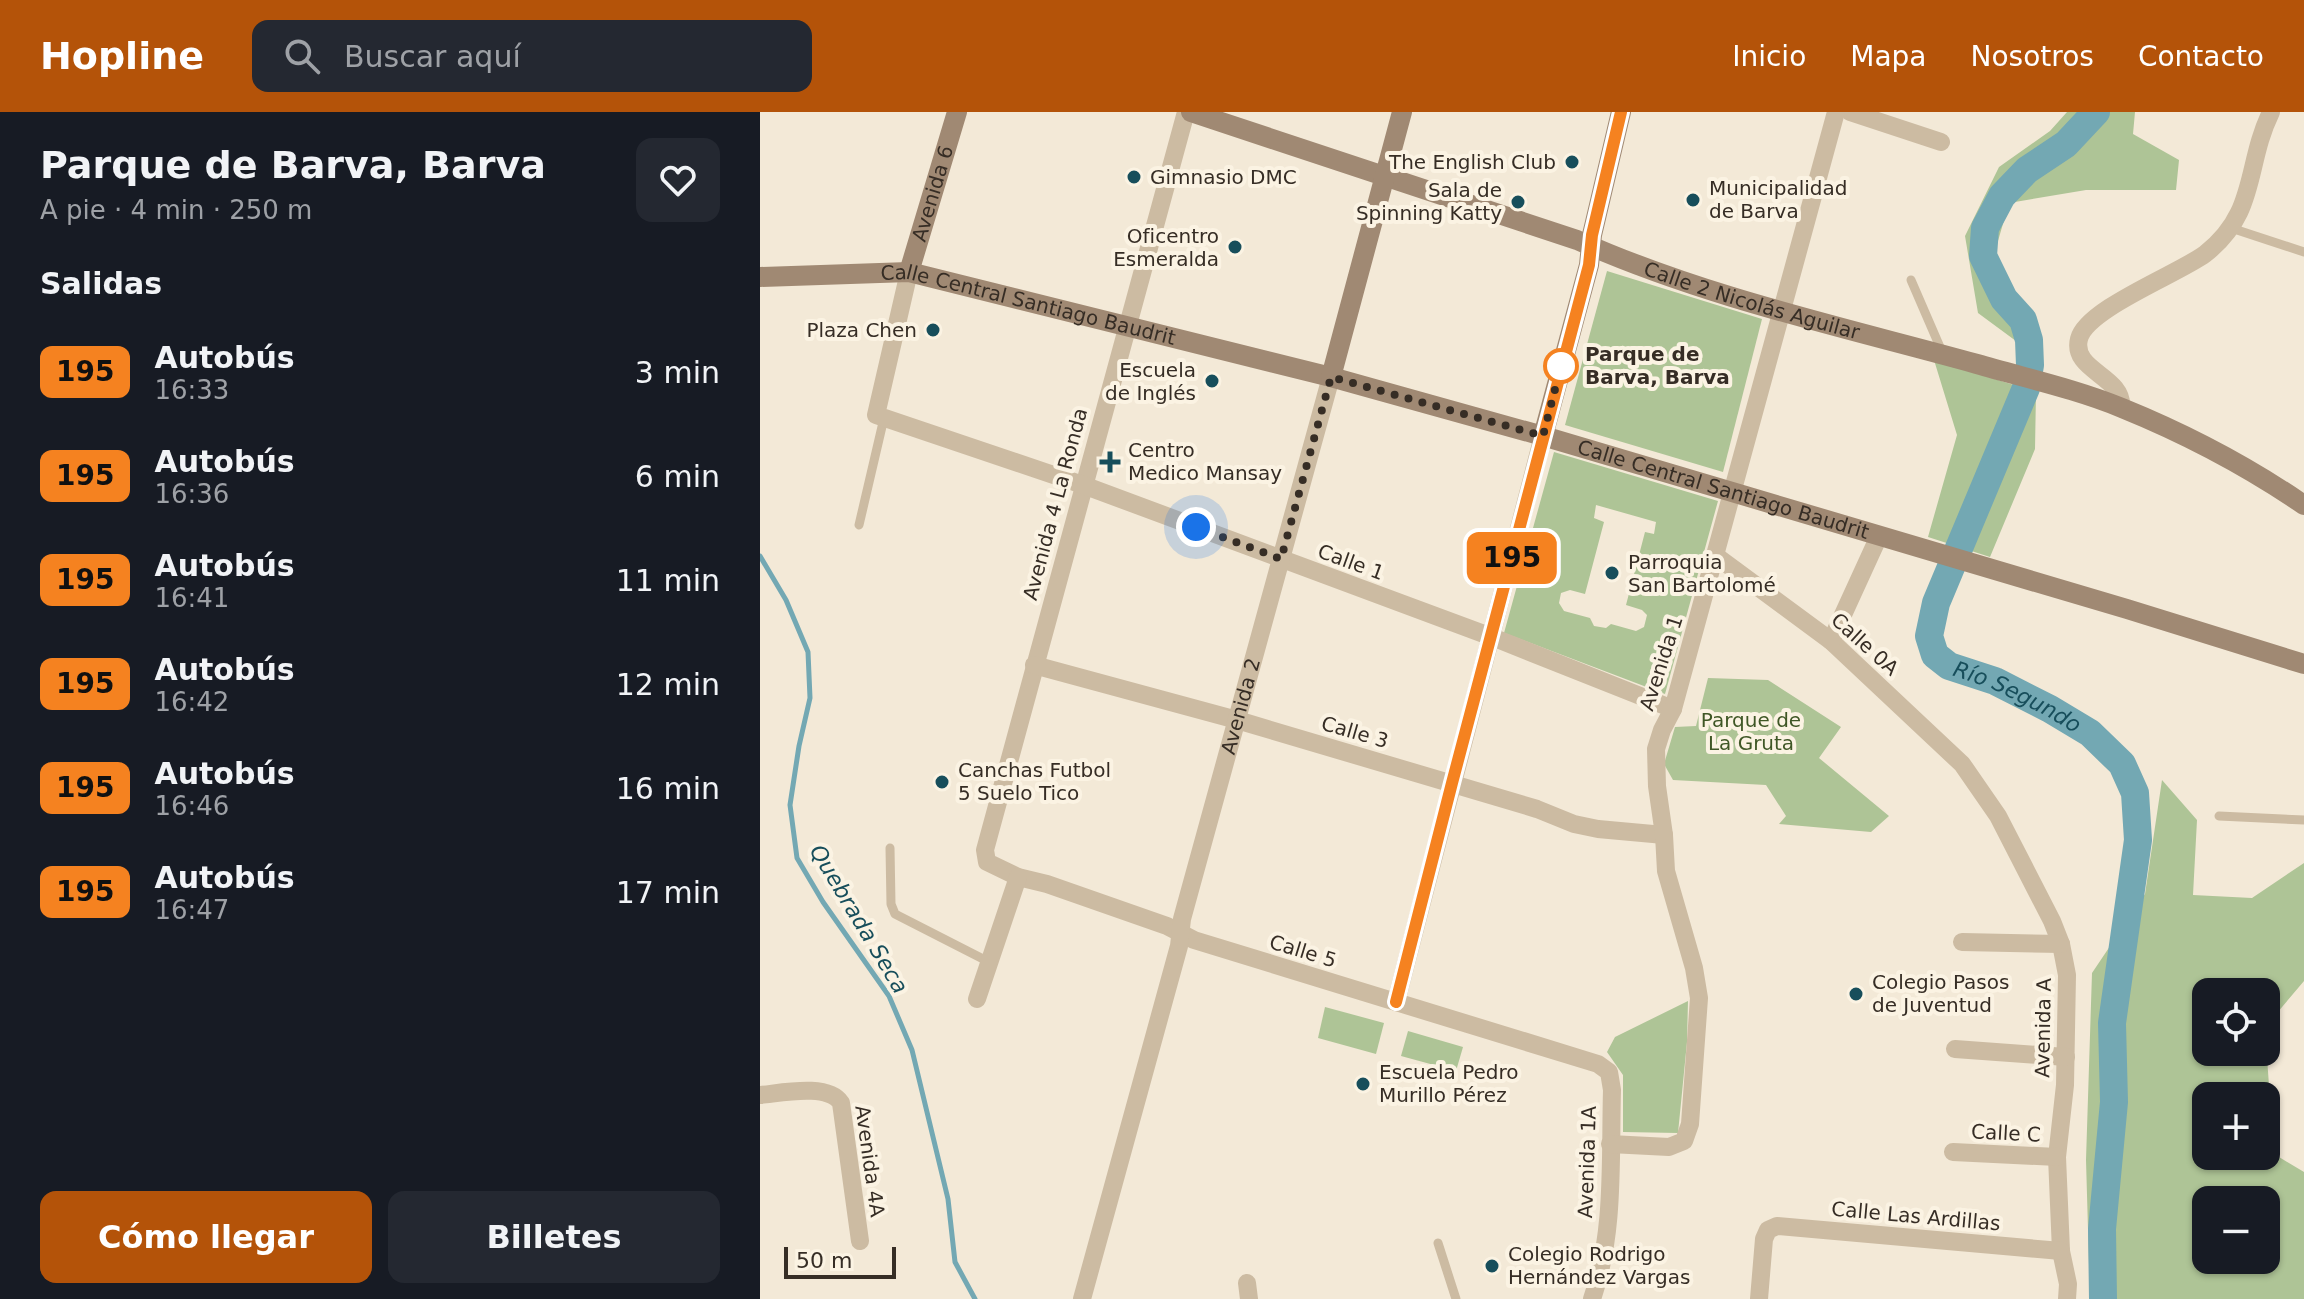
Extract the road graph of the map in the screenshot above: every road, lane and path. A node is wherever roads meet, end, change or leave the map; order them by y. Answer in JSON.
{"nodes":[{"id":1,"x":957,"y":112,"type":"edge"},
{"id":2,"x":1188,"y":112,"type":"edge"},
{"id":3,"x":1402,"y":112,"type":"edge"},
{"id":4,"x":1621,"y":112,"type":"edge"},
{"id":5,"x":1836,"y":112,"type":"edge"},
{"id":6,"x":1850,"y":112,"type":"edge"},
{"id":7,"x":2271,"y":112,"type":"edge"},
{"id":8,"x":1941,"y":142,"type":"dead end"},
{"id":9,"x":1385,"y":176,"type":"junction"},
{"id":10,"x":2231,"y":228,"type":"junction"},
{"id":11,"x":1591,"y":246,"type":"junction"},
{"id":12,"x":2304,"y":252,"type":"edge"},
{"id":13,"x":909,"y":272,"type":"junction"},
{"id":14,"x":760,"y":277,"type":"edge"},
{"id":15,"x":1911,"y":280,"type":"dead end"},
{"id":16,"x":1782,"y":311,"type":"junction"},
{"id":17,"x":1126,"y":326,"type":"junction"},
{"id":18,"x":1944,"y":355,"type":"junction"},
{"id":19,"x":1331,"y":377,"type":"junction"},
{"id":20,"x":2121,"y":407,"type":"junction"},
{"id":21,"x":880,"y":416,"type":"junction"},
{"id":22,"x":1543,"y":436,"type":"junction"},
{"id":23,"x":1083,"y":485,"type":"junction"},
{"id":24,"x":1733,"y":493,"type":"junction"},
{"id":25,"x":2304,"y":505,"type":"edge"},
{"id":26,"x":859,"y":525,"type":"dead end"},
{"id":27,"x":1879,"y":536,"type":"junction"},
{"id":28,"x":1716,"y":556,"type":"junction"},
{"id":29,"x":1281,"y":559,"type":"junction"},
{"id":30,"x":1492,"y":637,"type":"junction"},
{"id":31,"x":1831,"y":641,"type":"junction"},
{"id":32,"x":2304,"y":664,"type":"edge"},
{"id":33,"x":1034,"y":665,"type":"junction"},
{"id":34,"x":1673,"y":709,"type":"junction"},
{"id":35,"x":1237,"y":720,"type":"junction"},
{"id":36,"x":1972,"y":780,"type":"joint"},
{"id":37,"x":1452,"y":783,"type":"junction"},
{"id":38,"x":2219,"y":816,"type":"dead end"},
{"id":39,"x":2304,"y":820,"type":"edge"},
{"id":40,"x":1664,"y":835,"type":"junction"},
{"id":41,"x":890,"y":848,"type":"dead end"},
{"id":42,"x":987,"y":862,"type":"joint"},
{"id":43,"x":1018,"y":877,"type":"junction"},
{"id":44,"x":1180,"y":933,"type":"junction"},
{"id":45,"x":1962,"y":942,"type":"dead end"},
{"id":46,"x":2061,"y":944,"type":"junction"},
{"id":47,"x":989,"y":962,"type":"junction"},
{"id":48,"x":977,"y":999,"type":"dead end"},
{"id":49,"x":1396,"y":1002,"type":"junction"},
{"id":50,"x":1955,"y":1049,"type":"dead end"},
{"id":51,"x":2066,"y":1057,"type":"junction"},
{"id":52,"x":1609,"y":1072,"type":"joint"},
{"id":53,"x":760,"y":1095,"type":"edge"},
{"id":54,"x":1610,"y":1144,"type":"junction"},
{"id":55,"x":1953,"y":1152,"type":"dead end"},
{"id":56,"x":2057,"y":1157,"type":"junction"},
{"id":57,"x":860,"y":1241,"type":"dead end"},
{"id":58,"x":1438,"y":1243,"type":"dead end"},
{"id":59,"x":2061,"y":1251,"type":"junction"},
{"id":60,"x":1082,"y":1299,"type":"edge"},
{"id":61,"x":1456,"y":1299,"type":"edge"},
{"id":62,"x":1592,"y":1299,"type":"edge"},
{"id":63,"x":1759,"y":1299,"type":"edge"},
{"id":64,"x":2067,"y":1299,"type":"edge"}],
"edges":[{"from":1,"to":13,"type":"main road","name":"Avenida 6"},
{"from":2,"to":9,"type":"main road","name":"Calle 2 Nicolás Aguilar"},
{"from":2,"to":17,"type":"street","name":"Avenida 4 La Ronda"},
{"from":3,"to":9,"type":"main road","name":"Avenida 2"},
{"from":4,"to":11,"type":"main road"},
{"from":5,"to":16,"type":"street","name":"Avenida 1"},
{"from":6,"to":8,"type":"street"},
{"from":7,"to":10,"type":"street"},
{"from":9,"to":11,"type":"main road","name":"Calle 2 Nicolás Aguilar"},
{"from":9,"to":19,"type":"main road","name":"Avenida 2"},
{"from":10,"to":12,"type":"lane"},
{"from":10,"to":20,"type":"street"},
{"from":11,"to":16,"type":"main road","name":"Calle 2 Nicolás Aguilar"},
{"from":11,"to":22,"type":"main road"},
{"from":13,"to":14,"type":"main road","name":"Calle Central Santiago Baudrit"},
{"from":13,"to":17,"type":"main road","name":"Calle Central Santiago Baudrit"},
{"from":13,"to":21,"type":"street","name":"Avenida 6"},
{"from":15,"to":18,"type":"lane"},
{"from":16,"to":18,"type":"main road","name":"Calle 2 Nicolás Aguilar"},
{"from":16,"to":24,"type":"street","name":"Avenida 1"},
{"from":17,"to":19,"type":"main road","name":"Calle Central Santiago Baudrit"},
{"from":17,"to":23,"type":"street","name":"Avenida 4 La Ronda"},
{"from":18,"to":20,"type":"main road","name":"Calle 2 Nicolás Aguilar"},
{"from":19,"to":22,"type":"main road","name":"Calle Central Santiago Baudrit"},
{"from":19,"to":29,"type":"street","name":"Avenida 2"},
{"from":20,"to":25,"type":"main road","name":"Calle 2 Nicolás Aguilar"},
{"from":21,"to":23,"type":"street","name":"Calle 1"},
{"from":21,"to":26,"type":"lane","name":"Avenida 6"},
{"from":22,"to":24,"type":"main road","name":"Calle Central Santiago Baudrit"},
{"from":22,"to":30,"type":"street"},
{"from":23,"to":29,"type":"street","name":"Calle 1"},
{"from":23,"to":33,"type":"street","name":"Avenida 4 La Ronda"},
{"from":24,"to":27,"type":"main road","name":"Calle Central Santiago Baudrit"},
{"from":24,"to":28,"type":"street","name":"Avenida 1"},
{"from":27,"to":31,"type":"street"},
{"from":27,"to":32,"type":"main road","name":"Calle Central Santiago Baudrit"},
{"from":28,"to":31,"type":"street","name":"Calle 0A"},
{"from":28,"to":34,"type":"street","name":"Avenida 1"},
{"from":29,"to":30,"type":"street","name":"Calle 1"},
{"from":29,"to":35,"type":"street","name":"Avenida 2"},
{"from":30,"to":34,"type":"street","name":"Calle 1"},
{"from":30,"to":37,"type":"street"},
{"from":31,"to":36,"type":"street","name":"Calle 0A"},
{"from":33,"to":35,"type":"street","name":"Calle 3"},
{"from":33,"to":42,"type":"street","name":"Avenida 4 La Ronda"},
{"from":34,"to":40,"type":"street","name":"Avenida 1"},
{"from":35,"to":37,"type":"street","name":"Calle 3"},
{"from":35,"to":44,"type":"street","name":"Avenida 2"},
{"from":36,"to":46,"type":"street","name":"Avenida A"},
{"from":37,"to":40,"type":"street","name":"Calle 3"},
{"from":37,"to":49,"type":"street"},
{"from":38,"to":39,"type":"lane"},
{"from":40,"to":54,"type":"street","name":"Avenida 1"},
{"from":41,"to":47,"type":"lane"},
{"from":42,"to":43,"type":"street","name":"Calle 5"},
{"from":43,"to":44,"type":"street","name":"Calle 5"},
{"from":43,"to":47,"type":"street"},
{"from":44,"to":49,"type":"street","name":"Calle 5"},
{"from":44,"to":60,"type":"street","name":"Avenida 2"},
{"from":45,"to":46,"type":"street"},
{"from":46,"to":51,"type":"street","name":"Avenida A"},
{"from":47,"to":48,"type":"street"},
{"from":49,"to":52,"type":"street","name":"Calle 5"},
{"from":50,"to":51,"type":"street"},
{"from":51,"to":56,"type":"street","name":"Avenida A"},
{"from":52,"to":54,"type":"street","name":"Avenida 1A"},
{"from":53,"to":57,"type":"street","name":"Avenida 4A"},
{"from":54,"to":62,"type":"street","name":"Avenida 1A"},
{"from":55,"to":56,"type":"street","name":"Calle C"},
{"from":56,"to":59,"type":"street","name":"Avenida A"},
{"from":58,"to":61,"type":"lane"},
{"from":59,"to":63,"type":"street","name":"Calle Las Ardillas"},
{"from":59,"to":64,"type":"street","name":"Avenida A"}]}
